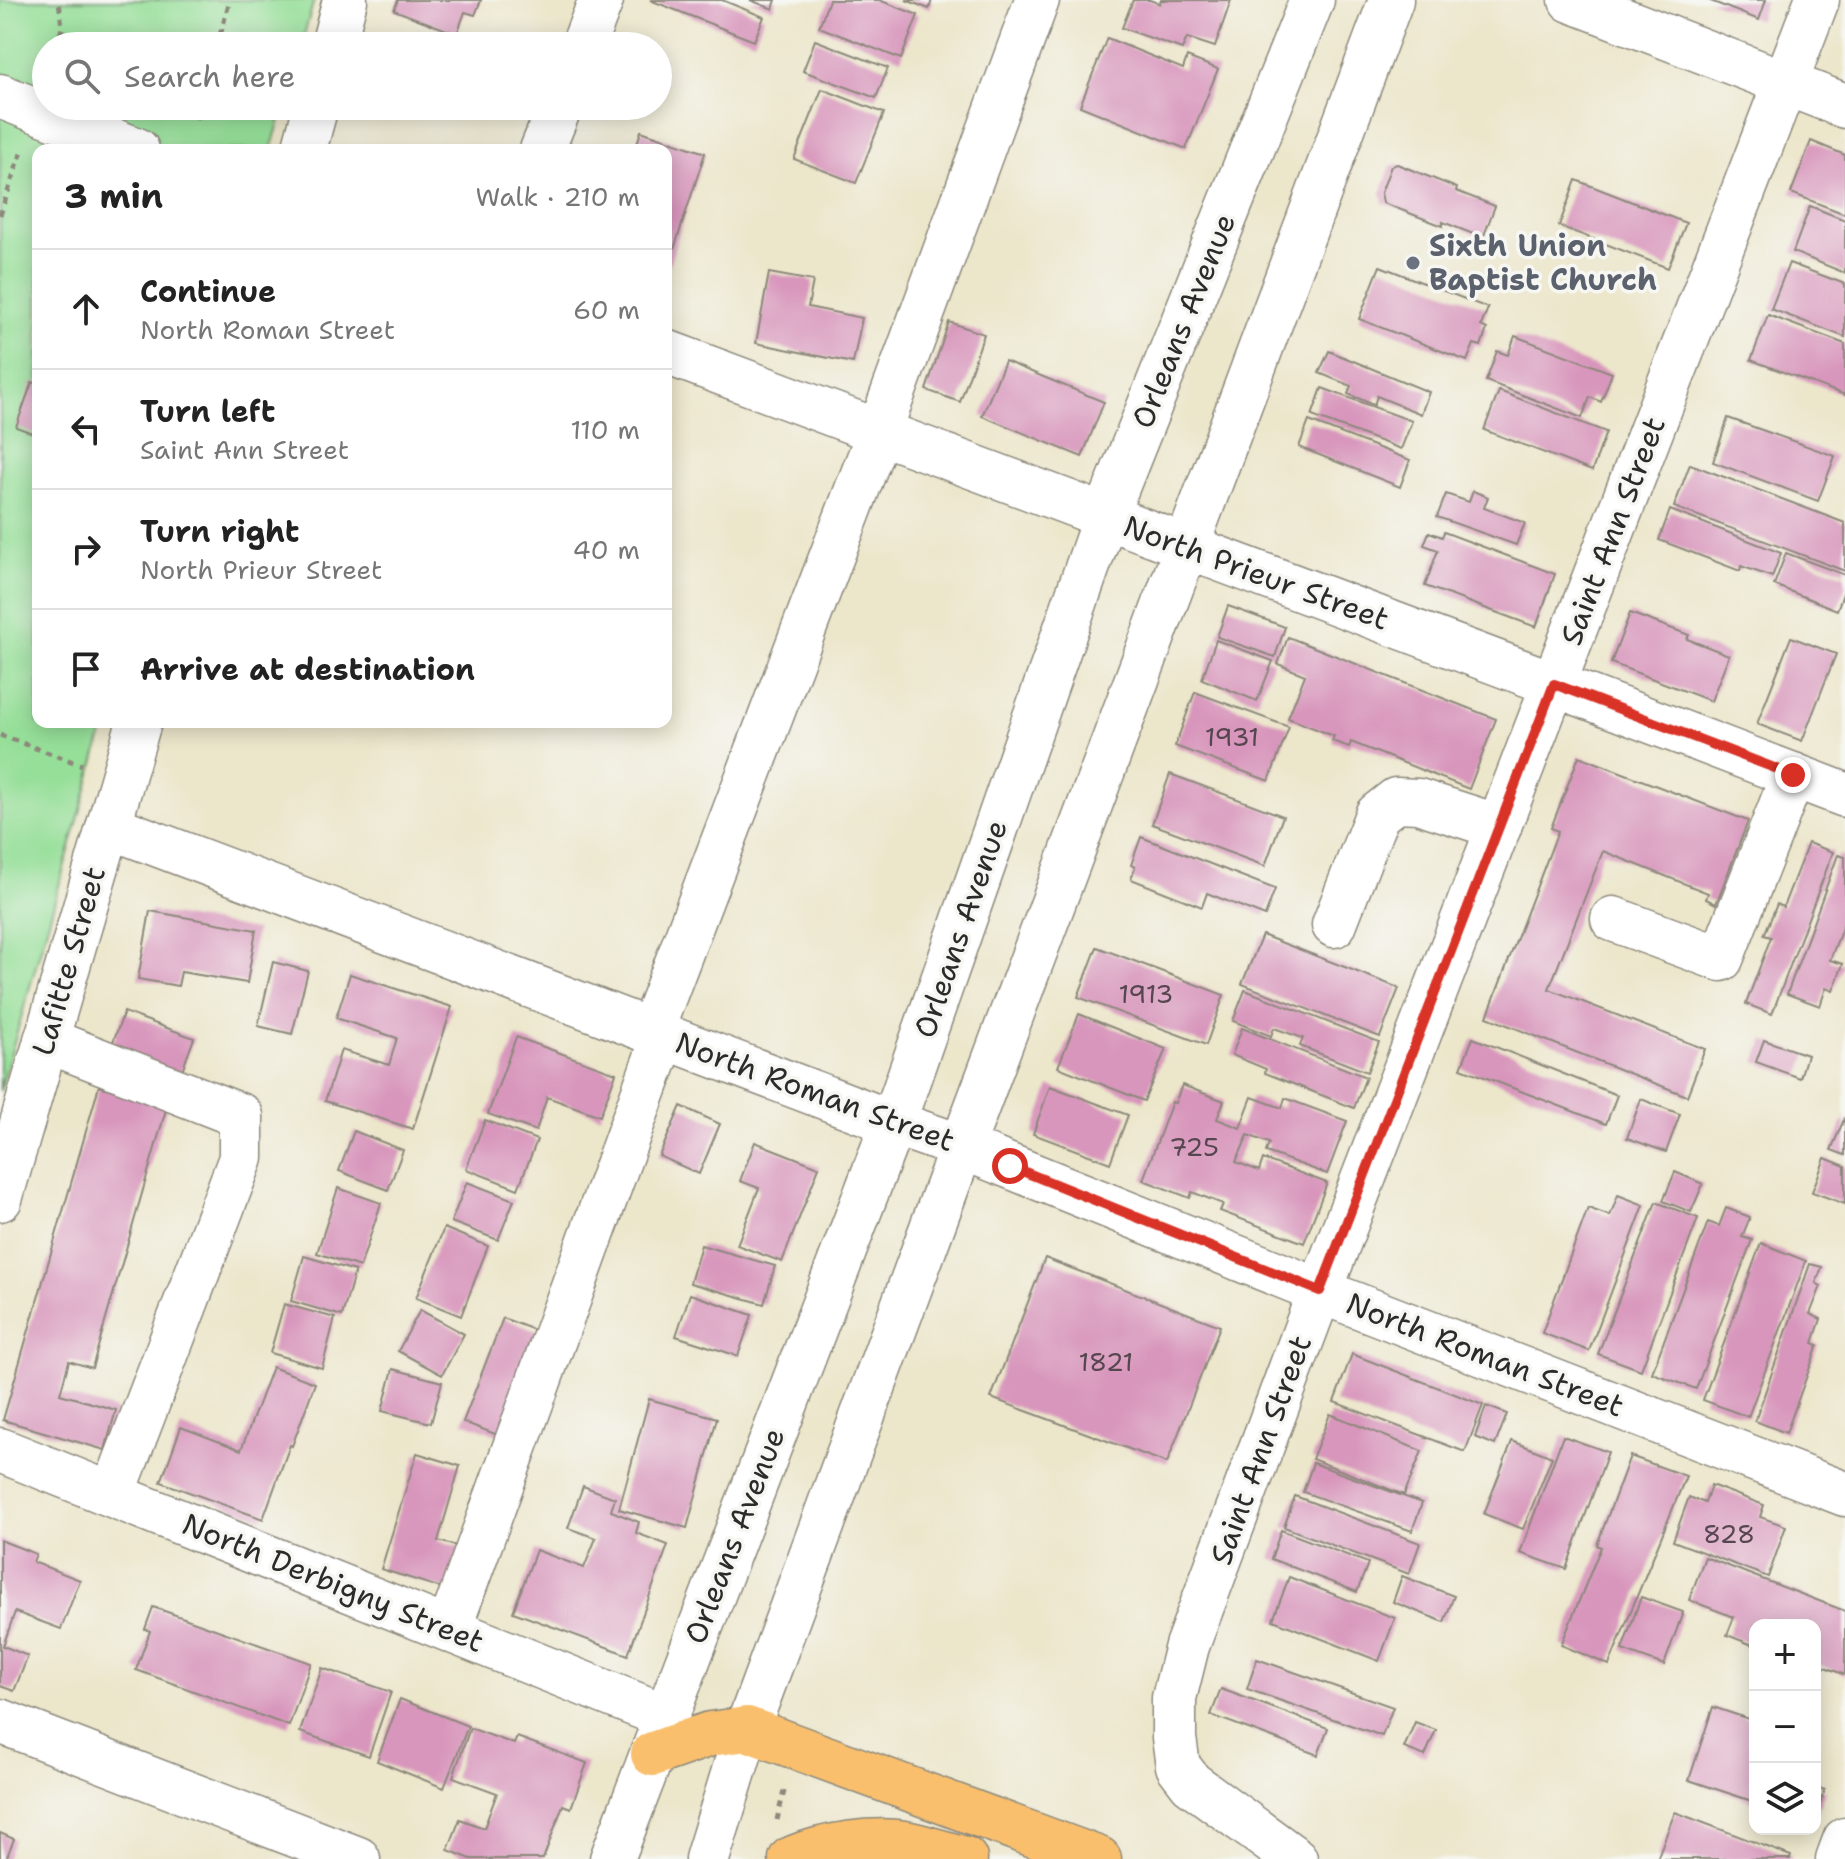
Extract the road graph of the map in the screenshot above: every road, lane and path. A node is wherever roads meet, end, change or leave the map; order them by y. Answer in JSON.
{"nodes":[{"id":1,"x":59,"y":0,"type":"edge"},
{"id":2,"x":230,"y":0,"type":"edge"},
{"id":3,"x":345,"y":0,"type":"edge"},
{"id":4,"x":601,"y":0,"type":"edge"},
{"id":5,"x":1037,"y":0,"type":"edge"},
{"id":6,"x":1312,"y":0,"type":"edge"},
{"id":7,"x":1391,"y":0,"type":"edge"},
{"id":8,"x":1571,"y":0,"type":"edge"},
{"id":9,"x":1817,"y":0,"type":"edge"},
{"id":10,"x":61,"y":32,"type":"edge"},
{"id":11,"x":221,"y":32,"type":"edge"},
{"id":12,"x":337,"y":32,"type":"edge"},
{"id":13,"x":588,"y":32,"type":"edge"},
{"id":14,"x":1785,"y":83,"type":"junction"},
{"id":15,"x":0,"y":96,"type":"edge"},
{"id":16,"x":1845,"y":106,"type":"edge"},
{"id":17,"x":32,"y":109,"type":"edge"},
{"id":18,"x":61,"y":120,"type":"edge"},
{"id":19,"x":312,"y":120,"type":"edge"},
{"id":20,"x":554,"y":120,"type":"edge"},
{"id":21,"x":122,"y":144,"type":"edge"},
{"id":22,"x":306,"y":144,"type":"edge"},
{"id":23,"x":544,"y":144,"type":"edge"},
{"id":24,"x":672,"y":354,"type":"edge"},
{"id":25,"x":879,"y":432,"type":"junction"},
{"id":26,"x":1105,"y":517,"type":"junction"},
{"id":27,"x":1187,"y":548,"type":"junction"},
{"id":28,"x":1554,"y":684,"type":"junction"},
{"id":29,"x":137,"y":728,"type":"edge"},
{"id":30,"x":0,"y":735,"type":"edge"},
{"id":31,"x":1793,"y":775,"type":"junction"},
{"id":32,"x":1845,"y":795,"type":"edge"},
{"id":33,"x":109,"y":826,"type":"junction"},
{"id":34,"x":1499,"y":827,"type":"junction"},
{"id":35,"x":1613,"y":919,"type":"dead end"},
{"id":36,"x":1334,"y":925,"type":"dead end"},
{"id":37,"x":657,"y":1034,"type":"junction"},
{"id":38,"x":46,"y":1040,"type":"junction"},
{"id":39,"x":893,"y":1123,"type":"junction"},
{"id":40,"x":962,"y":1147,"type":"junction"},
{"id":41,"x":0,"y":1199,"type":"edge"},
{"id":42,"x":1320,"y":1291,"type":"junction"},
{"id":43,"x":0,"y":1450,"type":"edge"},
{"id":44,"x":113,"y":1494,"type":"junction"},
{"id":45,"x":1845,"y":1494,"type":"edge"},
{"id":46,"x":449,"y":1629,"type":"junction"},
{"id":47,"x":0,"y":1721,"type":"edge"},
{"id":48,"x":747,"y":1729,"type":"junction"},
{"id":49,"x":660,"y":1735,"type":"junction"},
{"id":50,"x":786,"y":1782,"type":"dead end"},
{"id":51,"x":1845,"y":1840,"type":"edge"},
{"id":52,"x":784,"y":1841,"type":"edge"},
{"id":53,"x":358,"y":1859,"type":"edge"},
{"id":54,"x":612,"y":1859,"type":"edge"},
{"id":55,"x":707,"y":1859,"type":"edge"},
{"id":56,"x":965,"y":1859,"type":"edge"},
{"id":57,"x":1099,"y":1859,"type":"edge"},
{"id":58,"x":1295,"y":1859,"type":"edge"},
{"id":59,"x":1838,"y":1859,"type":"edge"}],
"edges":[{"from":1,"to":10,"type":"path"},
{"from":2,"to":11,"type":"path"},
{"from":3,"to":12,"type":"street"},
{"from":4,"to":13,"type":"street"},
{"from":5,"to":25,"type":"street"},
{"from":6,"to":26,"type":"street","name":"Orleans Avenue"},
{"from":7,"to":27,"type":"street"},
{"from":8,"to":14,"type":"street"},
{"from":9,"to":14,"type":"street","name":"Saint Ann Street"},
{"from":14,"to":16,"type":"street"},
{"from":14,"to":28,"type":"street","name":"Saint Ann Street"},
{"from":15,"to":17,"type":"street"},
{"from":18,"to":21,"type":"street"},
{"from":19,"to":22,"type":"street"},
{"from":20,"to":23,"type":"street"},
{"from":24,"to":25,"type":"street","name":"North Prieur Street"},
{"from":25,"to":26,"type":"street","name":"North Prieur Street"},
{"from":25,"to":37,"type":"street"},
{"from":26,"to":27,"type":"street","name":"North Prieur Street"},
{"from":26,"to":39,"type":"street","name":"Orleans Avenue"},
{"from":27,"to":28,"type":"street","name":"North Prieur Street"},
{"from":27,"to":40,"type":"street"},
{"from":28,"to":31,"type":"street","name":"North Prieur Street"},
{"from":28,"to":34,"type":"street","name":"Saint Ann Street"},
{"from":29,"to":33,"type":"street","name":"Lafitte Street"},
{"from":30,"to":33,"type":"path"},
{"from":31,"to":32,"type":"street","name":"North Prieur Street"},
{"from":31,"to":35,"type":"street"},
{"from":33,"to":37,"type":"street","name":"North Roman Street"},
{"from":33,"to":38,"type":"street","name":"Lafitte Street"},
{"from":34,"to":36,"type":"street"},
{"from":34,"to":42,"type":"street","name":"Saint Ann Street"},
{"from":37,"to":39,"type":"street","name":"North Roman Street"},
{"from":37,"to":46,"type":"street"},
{"from":38,"to":41,"type":"street","name":"Lafitte Street"},
{"from":38,"to":44,"type":"street"},
{"from":39,"to":40,"type":"street","name":"North Roman Street"},
{"from":39,"to":49,"type":"street","name":"Orleans Avenue"},
{"from":40,"to":42,"type":"street","name":"North Roman Street"},
{"from":40,"to":48,"type":"street"},
{"from":42,"to":45,"type":"street","name":"North Roman Street"},
{"from":42,"to":58,"type":"street","name":"Saint Ann Street"},
{"from":43,"to":44,"type":"street","name":"North Derbigny Street"},
{"from":44,"to":46,"type":"street","name":"North Derbigny Street"},
{"from":46,"to":49,"type":"street","name":"North Derbigny Street"},
{"from":47,"to":53,"type":"street"},
{"from":48,"to":49,"type":"highway"},
{"from":48,"to":55,"type":"street"},
{"from":48,"to":57,"type":"highway"},
{"from":49,"to":54,"type":"street","name":"Orleans Avenue"},
{"from":50,"to":52,"type":"path"},
{"from":51,"to":59,"type":"street"},
{"from":52,"to":56,"type":"highway"}]}
